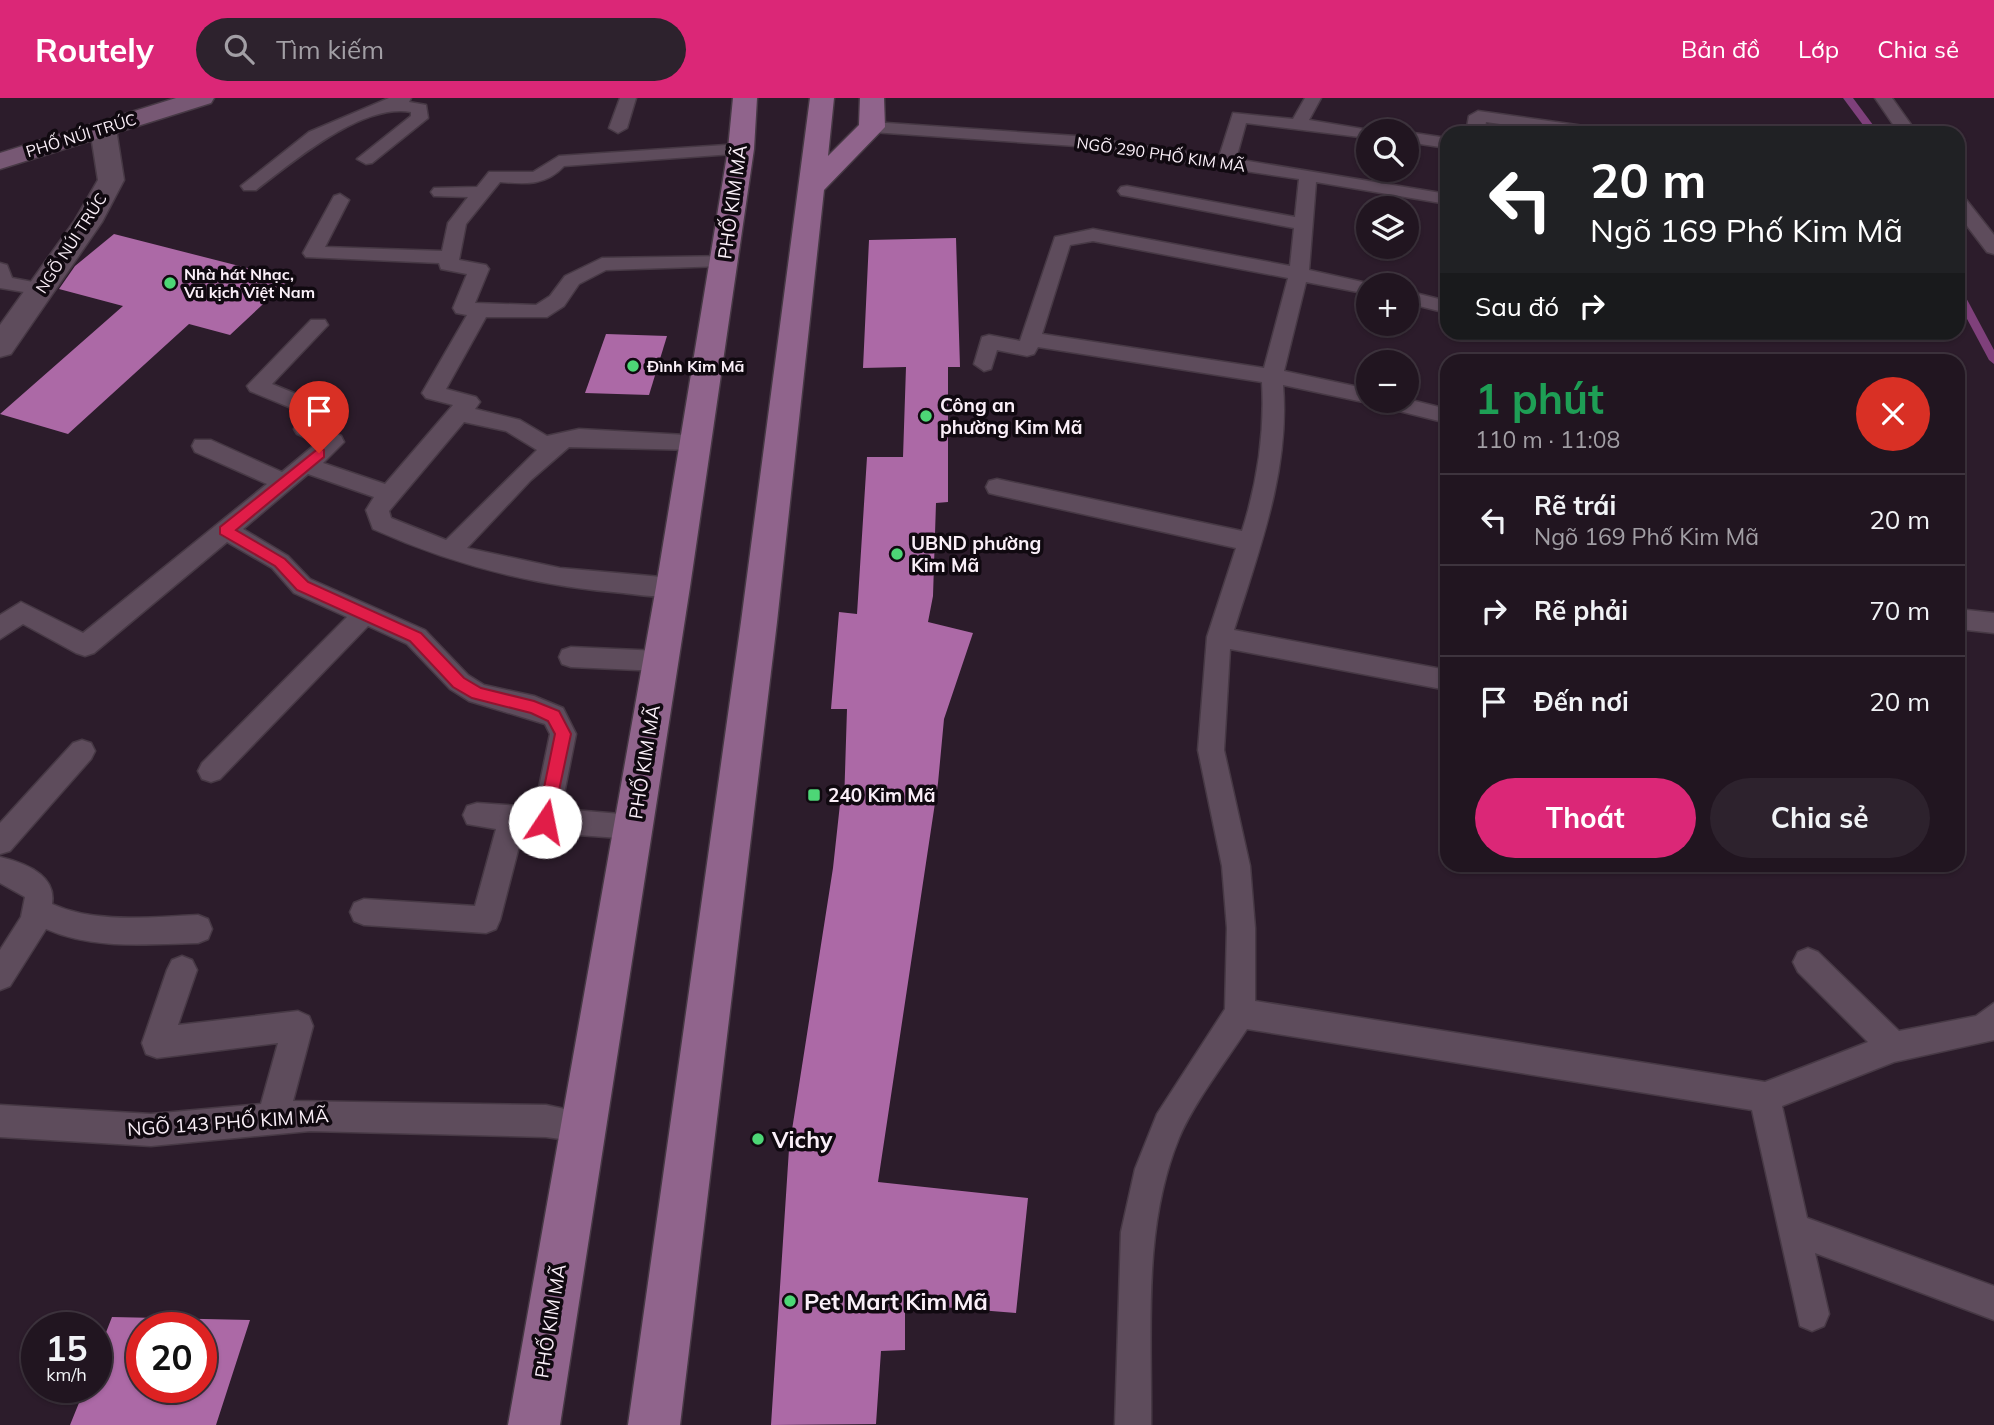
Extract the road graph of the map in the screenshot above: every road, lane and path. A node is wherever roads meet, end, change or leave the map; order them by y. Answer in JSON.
{"nodes":[{"id":1,"x":202,"y":98,"type":"edge"},
{"id":2,"x":628,"y":98,"type":"edge"},
{"id":3,"x":745,"y":98,"type":"edge"},
{"id":4,"x":822,"y":98,"type":"edge"},
{"id":5,"x":872,"y":98,"type":"edge"},
{"id":6,"x":1313,"y":98,"type":"edge"},
{"id":7,"x":1883,"y":98,"type":"edge"},
{"id":8,"x":396,"y":101,"type":"edge"},
{"id":9,"x":1299,"y":122,"type":"junction"},
{"id":10,"x":1476,"y":126,"type":"edge"},
{"id":11,"x":1549,"y":126,"type":"edge"},
{"id":12,"x":1903,"y":126,"type":"edge"},
{"id":13,"x":872,"y":127,"type":"junction"},
{"id":14,"x":618,"y":128,"type":"dead end"},
{"id":15,"x":103,"y":129,"type":"junction"},
{"id":16,"x":1356,"y":130,"type":"edge"},
{"id":17,"x":1419,"y":139,"type":"edge"},
{"id":18,"x":1440,"y":142,"type":"edge"},
{"id":19,"x":741,"y":149,"type":"junction"},
{"id":20,"x":366,"y":159,"type":"dead end"},
{"id":21,"x":0,"y":161,"type":"edge"},
{"id":22,"x":1226,"y":164,"type":"junction"},
{"id":23,"x":1308,"y":175,"type":"junction"},
{"id":24,"x":495,"y":176,"type":"joint"},
{"id":25,"x":250,"y":186,"type":"dead end"},
{"id":26,"x":809,"y":190,"type":"junction"},
{"id":27,"x":1127,"y":191,"type":"dead end"},
{"id":28,"x":440,"y":192,"type":"dead end"},
{"id":29,"x":481,"y":192,"type":"junction"},
{"id":30,"x":1440,"y":198,"type":"edge"},
{"id":31,"x":340,"y":200,"type":"dead end"},
{"id":32,"x":1965,"y":210,"type":"edge"},
{"id":33,"x":1304,"y":224,"type":"junction"},
{"id":34,"x":1994,"y":248,"type":"edge"},
{"id":35,"x":450,"y":257,"type":"junction"},
{"id":36,"x":724,"y":260,"type":"junction"},
{"id":37,"x":0,"y":269,"type":"edge"},
{"id":38,"x":1298,"y":272,"type":"junction"},
{"id":39,"x":1356,"y":285,"type":"edge"},
{"id":40,"x":42,"y":289,"type":"junction"},
{"id":41,"x":1419,"y":300,"type":"edge"},
{"id":42,"x":1440,"y":305,"type":"edge"},
{"id":43,"x":480,"y":310,"type":"junction"},
{"id":44,"x":318,"y":325,"type":"dead end"},
{"id":45,"x":1030,"y":339,"type":"junction"},
{"id":46,"x":0,"y":347,"type":"edge"},
{"id":47,"x":984,"y":364,"type":"dead end"},
{"id":48,"x":1272,"y":376,"type":"junction"},
{"id":49,"x":1356,"y":394,"type":"edge"},
{"id":50,"x":1419,"y":409,"type":"edge"},
{"id":51,"x":459,"y":412,"type":"junction"},
{"id":52,"x":1440,"y":414,"type":"edge"},
{"id":53,"x":562,"y":440,"type":"junction"},
{"id":54,"x":696,"y":442,"type":"junction"},
{"id":55,"x":203,"y":446,"type":"dead end"},
{"id":56,"x":305,"y":465,"type":"junction"},
{"id":57,"x":284,"y":482,"type":"junction"},
{"id":58,"x":997,"y":488,"type":"dead end"},
{"id":59,"x":390,"y":494,"type":"junction"},
{"id":60,"x":225,"y":530,"type":"junction"},
{"id":61,"x":1250,"y":542,"type":"junction"},
{"id":62,"x":450,"y":551,"type":"junction"},
{"id":63,"x":673,"y":587,"type":"junction"},
{"id":64,"x":363,"y":615,"type":"junction"},
{"id":65,"x":1965,"y":620,"type":"edge"},
{"id":66,"x":1994,"y":624,"type":"edge"},
{"id":67,"x":0,"y":629,"type":"edge"},
{"id":68,"x":1219,"y":637,"type":"junction"},
{"id":69,"x":570,"y":657,"type":"dead end"},
{"id":70,"x":660,"y":661,"type":"junction"},
{"id":71,"x":1440,"y":679,"type":"edge"},
{"id":72,"x":82,"y":751,"type":"dead end"},
{"id":73,"x":211,"y":771,"type":"dead end"},
{"id":74,"x":477,"y":816,"type":"dead end"},
{"id":75,"x":512,"y":819,"type":"junction"},
{"id":76,"x":545,"y":822,"type":"junction"},
{"id":77,"x":634,"y":827,"type":"junction"},
{"id":78,"x":0,"y":842,"type":"edge"},
{"id":79,"x":0,"y":870,"type":"edge"},
{"id":80,"x":36,"y":911,"type":"junction"},
{"id":81,"x":364,"y":912,"type":"dead end"},
{"id":82,"x":198,"y":929,"type":"dead end"},
{"id":83,"x":1808,"y":962,"type":"dead end"},
{"id":84,"x":183,"y":970,"type":"dead end"},
{"id":85,"x":0,"y":976,"type":"edge"},
{"id":86,"x":1240,"y":1013,"type":"junction"},
{"id":87,"x":1994,"y":1017,"type":"edge"},
{"id":88,"x":1894,"y":1048,"type":"junction"},
{"id":89,"x":1765,"y":1097,"type":"junction"},
{"id":90,"x":273,"y":1116,"type":"junction"},
{"id":91,"x":0,"y":1121,"type":"edge"},
{"id":92,"x":582,"y":1125,"type":"junction"},
{"id":93,"x":1794,"y":1229,"type":"junction"},
{"id":94,"x":1994,"y":1303,"type":"edge"},
{"id":95,"x":1812,"y":1314,"type":"dead end"},
{"id":96,"x":534,"y":1425,"type":"edge"},
{"id":97,"x":654,"y":1425,"type":"edge"},
{"id":98,"x":1133,"y":1425,"type":"edge"}],
"edges":[{"from":1,"to":15,"type":"street","name":"PHỐ NÚI TRÚC"},
{"from":2,"to":14,"type":"lane"},
{"from":3,"to":19,"type":"main road","name":"PHỐ KIM MÃ"},
{"from":4,"to":26,"type":"main road"},
{"from":5,"to":13,"type":"main road"},
{"from":6,"to":9,"type":"lane"},
{"from":7,"to":12,"type":"lane"},
{"from":8,"to":20,"type":"lane"},
{"from":8,"to":25,"type":"lane"},
{"from":9,"to":16,"type":"lane"},
{"from":9,"to":22,"type":"lane"},
{"from":10,"to":11,"type":"lane"},
{"from":13,"to":22,"type":"lane","name":"NGÕ 290 PHỐ KIM MÃ"},
{"from":13,"to":26,"type":"main road"},
{"from":15,"to":21,"type":"street","name":"PHỐ NÚI TRÚC"},
{"from":15,"to":40,"type":"street","name":"NGÕ NÚI TRÚC"},
{"from":17,"to":18,"type":"lane"},
{"from":19,"to":24,"type":"lane"},
{"from":19,"to":36,"type":"main road","name":"PHỐ KIM MÃ"},
{"from":22,"to":23,"type":"lane","name":"NGÕ 290 PHỐ KIM MÃ"},
{"from":23,"to":30,"type":"lane","name":"NGÕ 290 PHỐ KIM MÃ"},
{"from":23,"to":33,"type":"lane"},
{"from":24,"to":29,"type":"lane"},
{"from":26,"to":97,"type":"main road"},
{"from":27,"to":33,"type":"lane"},
{"from":28,"to":29,"type":"lane"},
{"from":29,"to":35,"type":"lane"},
{"from":31,"to":35,"type":"lane"},
{"from":32,"to":34,"type":"lane"},
{"from":33,"to":38,"type":"lane"},
{"from":35,"to":43,"type":"lane"},
{"from":36,"to":43,"type":"lane"},
{"from":36,"to":54,"type":"main road","name":"PHỐ KIM MÃ"},
{"from":37,"to":40,"type":"lane"},
{"from":38,"to":39,"type":"lane"},
{"from":38,"to":45,"type":"lane"},
{"from":38,"to":48,"type":"lane"},
{"from":40,"to":46,"type":"street","name":"NGÕ NÚI TRÚC"},
{"from":41,"to":42,"type":"lane"},
{"from":43,"to":51,"type":"lane"},
{"from":44,"to":56,"type":"lane"},
{"from":45,"to":47,"type":"lane"},
{"from":45,"to":48,"type":"lane"},
{"from":48,"to":49,"type":"lane"},
{"from":48,"to":61,"type":"lane"},
{"from":50,"to":52,"type":"lane"},
{"from":51,"to":53,"type":"lane"},
{"from":51,"to":59,"type":"lane"},
{"from":53,"to":54,"type":"lane"},
{"from":53,"to":62,"type":"lane"},
{"from":54,"to":63,"type":"main road","name":"PHỐ KIM MÃ"},
{"from":55,"to":57,"type":"lane"},
{"from":56,"to":57,"type":"lane"},
{"from":56,"to":59,"type":"lane"},
{"from":57,"to":60,"type":"lane"},
{"from":58,"to":61,"type":"lane"},
{"from":59,"to":62,"type":"lane"},
{"from":60,"to":64,"type":"lane"},
{"from":60,"to":67,"type":"lane"},
{"from":61,"to":68,"type":"lane"},
{"from":62,"to":63,"type":"lane"},
{"from":63,"to":70,"type":"main road","name":"PHỐ KIM MÃ"},
{"from":64,"to":73,"type":"lane"},
{"from":64,"to":76,"type":"lane"},
{"from":65,"to":66,"type":"lane"},
{"from":68,"to":71,"type":"lane"},
{"from":68,"to":86,"type":"lane"},
{"from":69,"to":70,"type":"lane"},
{"from":70,"to":77,"type":"main road","name":"PHỐ KIM MÃ"},
{"from":72,"to":78,"type":"lane"},
{"from":74,"to":75,"type":"lane"},
{"from":75,"to":76,"type":"lane"},
{"from":75,"to":81,"type":"lane"},
{"from":76,"to":77,"type":"lane"},
{"from":77,"to":92,"type":"main road","name":"PHỐ KIM MÃ"},
{"from":79,"to":80,"type":"lane"},
{"from":80,"to":82,"type":"lane"},
{"from":80,"to":85,"type":"lane"},
{"from":83,"to":88,"type":"lane"},
{"from":84,"to":90,"type":"lane"},
{"from":86,"to":89,"type":"lane"},
{"from":86,"to":98,"type":"lane"},
{"from":87,"to":88,"type":"lane"},
{"from":88,"to":89,"type":"lane"},
{"from":89,"to":93,"type":"lane"},
{"from":90,"to":91,"type":"lane","name":"NGÕ 143 PHỐ KIM MÃ"},
{"from":90,"to":92,"type":"lane","name":"NGÕ 143 PHỐ KIM MÃ"},
{"from":92,"to":96,"type":"main road","name":"PHỐ KIM MÃ"},
{"from":93,"to":94,"type":"lane"},
{"from":93,"to":95,"type":"lane"}]}
